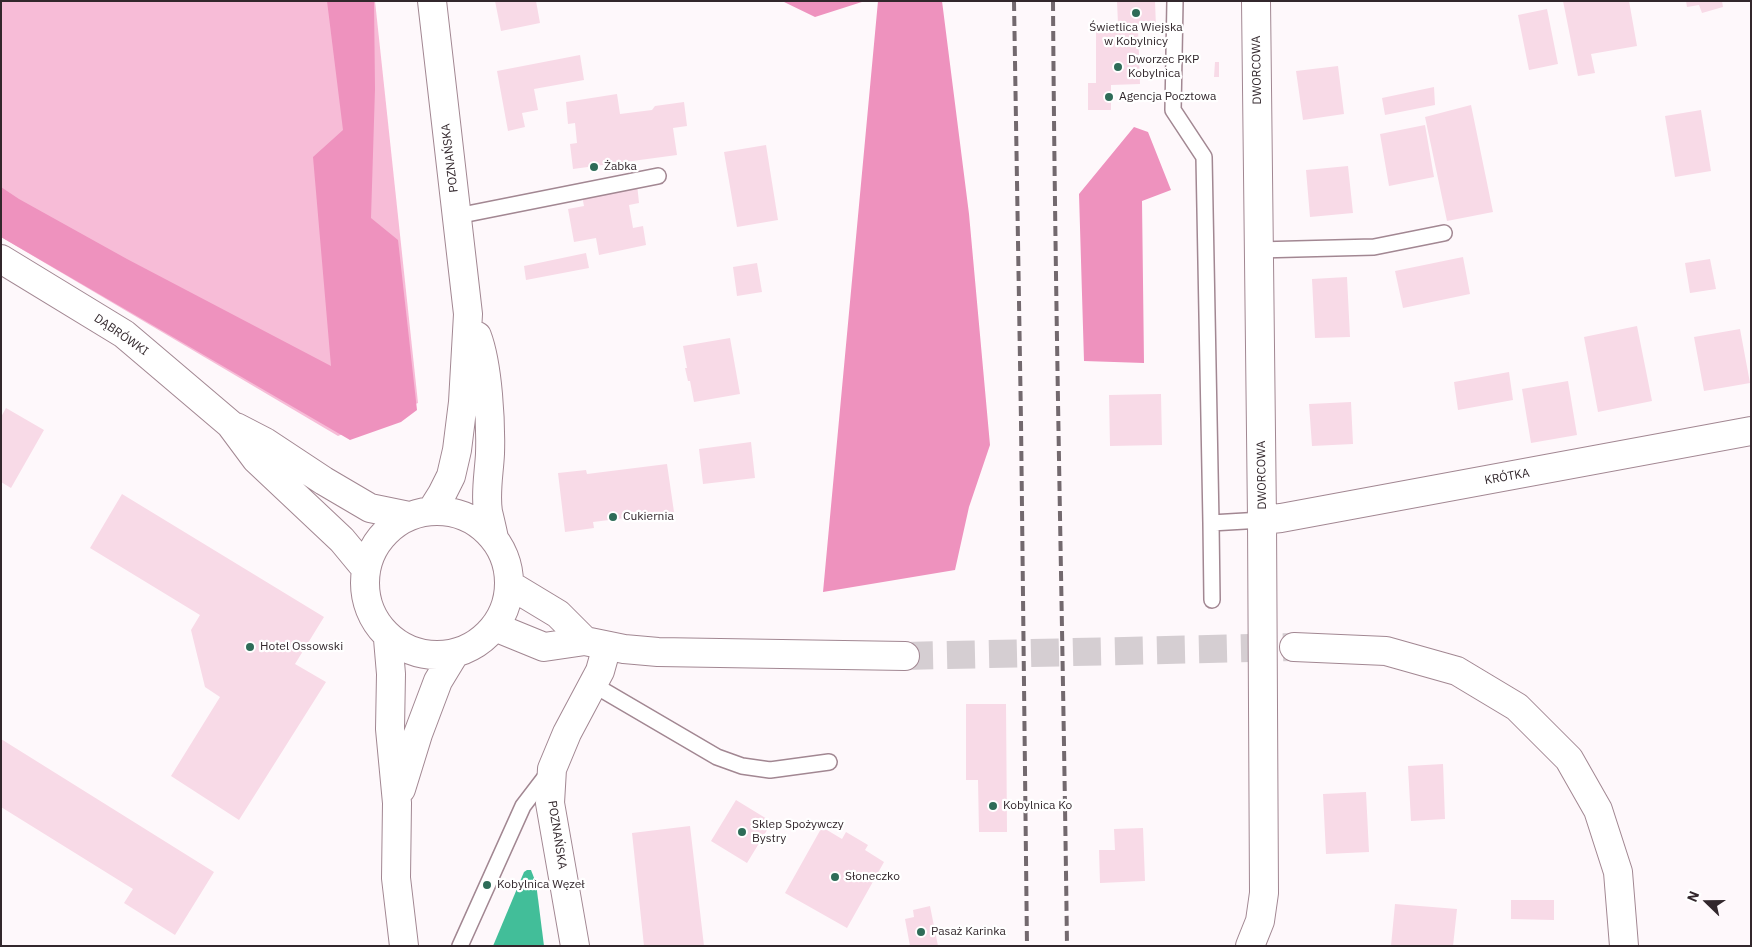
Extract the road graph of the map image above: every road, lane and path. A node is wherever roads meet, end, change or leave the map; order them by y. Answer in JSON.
{"nodes":[{"id":1,"x":432,"y":1,"type":"edge"},
{"id":2,"x":1175,"y":1,"type":"edge"},
{"id":3,"x":1256,"y":1,"type":"edge"},
{"id":4,"x":658,"y":176,"type":"dead end"},
{"id":5,"x":457,"y":216,"type":"junction"},
{"id":6,"x":1444,"y":233,"type":"dead end"},
{"id":7,"x":1258,"y":250,"type":"junction"},
{"id":8,"x":1,"y":259,"type":"edge"},
{"id":9,"x":468,"y":314,"type":"junction"},
{"id":10,"x":230,"y":424,"type":"junction"},
{"id":11,"x":1751,"y":432,"type":"edge"},
{"id":12,"x":420,"y":513,"type":"junction"},
{"id":13,"x":1262,"y":520,"type":"junction"},
{"id":14,"x":1211,"y":523,"type":"junction"},
{"id":15,"x":494,"y":538,"type":"junction"},
{"id":16,"x":366,"y":569,"type":"junction"},
{"id":17,"x":510,"y":585,"type":"junction"},
{"id":18,"x":1212,"y":600,"type":"dead end"},
{"id":19,"x":495,"y":627,"type":"junction"},
{"id":20,"x":388,"y":639,"type":"junction"},
{"id":21,"x":596,"y":644,"type":"junction"},
{"id":22,"x":1294,"y":647,"type":"tunnel mouth"},
{"id":23,"x":455,"y":653,"type":"junction"},
{"id":24,"x":905,"y":656,"type":"tunnel mouth"},
{"id":25,"x":594,"y":684,"type":"junction"},
{"id":26,"x":829,"y":762,"type":"dead end"},
{"id":27,"x":552,"y":768,"type":"junction"},
{"id":28,"x":397,"y":803,"type":"junction"},
{"id":29,"x":404,"y":946,"type":"edge"},
{"id":30,"x":460,"y":946,"type":"edge"},
{"id":31,"x":575,"y":946,"type":"edge"},
{"id":32,"x":1250,"y":946,"type":"edge"},
{"id":33,"x":1624,"y":946,"type":"edge"}],
"edges":[{"from":1,"to":5,"type":"street","name":"POZNAŃSKA"},
{"from":2,"to":14,"type":"lane"},
{"from":3,"to":7,"type":"street","name":"DWORCOWA"},
{"from":4,"to":5,"type":"lane"},
{"from":5,"to":9,"type":"street","name":"POZNAŃSKA"},
{"from":6,"to":7,"type":"lane"},
{"from":7,"to":13,"type":"street","name":"DWORCOWA"},
{"from":8,"to":10,"type":"street","name":"DĄBRÓWKI"},
{"from":9,"to":12,"type":"street","name":"POZNAŃSKA"},
{"from":9,"to":15,"type":"street","name":"POZNAŃSKA"},
{"from":10,"to":12,"type":"street","name":"DĄBRÓWKI"},
{"from":10,"to":16,"type":"street","name":"DĄBRÓWKI"},
{"from":11,"to":13,"type":"street","name":"KRÓTKA"},
{"from":12,"to":15,"type":"street"},
{"from":12,"to":16,"type":"street"},
{"from":13,"to":14,"type":"lane"},
{"from":13,"to":32,"type":"street","name":"DWORCOWA"},
{"from":14,"to":18,"type":"lane"},
{"from":15,"to":17,"type":"street"},
{"from":16,"to":20,"type":"street"},
{"from":17,"to":19,"type":"street"},
{"from":17,"to":21,"type":"street"},
{"from":19,"to":21,"type":"street"},
{"from":19,"to":23,"type":"street"},
{"from":20,"to":23,"type":"street"},
{"from":20,"to":28,"type":"street"},
{"from":21,"to":24,"type":"street"},
{"from":21,"to":25,"type":"street","name":"POZNAŃSKA"},
{"from":22,"to":33,"type":"street"},
{"from":23,"to":28,"type":"street"},
{"from":25,"to":26,"type":"lane"},
{"from":25,"to":27,"type":"street","name":"POZNAŃSKA"},
{"from":27,"to":30,"type":"lane"},
{"from":27,"to":31,"type":"street","name":"POZNAŃSKA"},
{"from":28,"to":29,"type":"street"}]}
